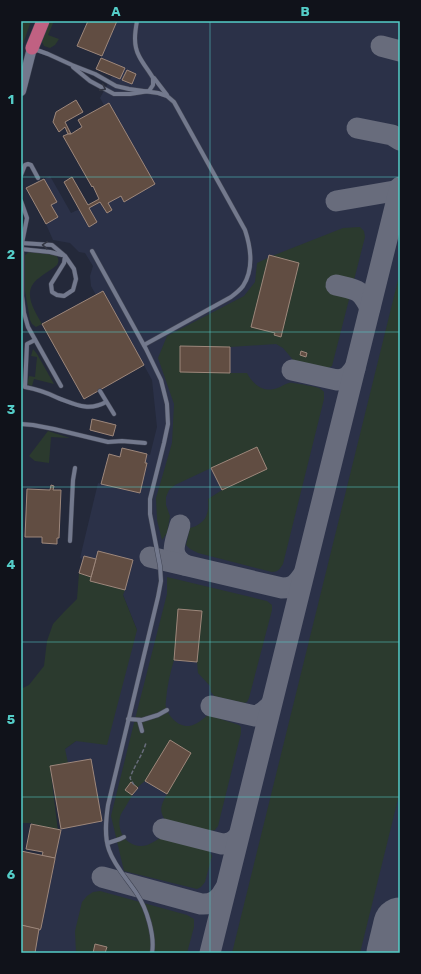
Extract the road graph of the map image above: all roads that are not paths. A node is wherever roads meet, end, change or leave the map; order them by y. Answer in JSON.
{"nodes":[{"id":1,"x":43,"y":21,"type":"edge"},
{"id":2,"x":137,"y":21,"type":"edge"},
{"id":3,"x":32,"y":48,"type":"junction"},
{"id":4,"x":72,"y":65,"type":"junction"},
{"id":5,"x":154,"y":78,"type":"junction"},
{"id":6,"x":21,"y":90,"type":"edge"},
{"id":7,"x":149,"y":91,"type":"junction"},
{"id":8,"x":167,"y":96,"type":"junction"},
{"id":9,"x":21,"y":175,"type":"edge"},
{"id":10,"x":38,"y":178,"type":"dead end"},
{"id":11,"x":21,"y":201,"type":"edge"},
{"id":12,"x":22,"y":243,"type":"edge"},
{"id":13,"x":22,"y":249,"type":"edge"},
{"id":14,"x":92,"y":251,"type":"dead end"},
{"id":15,"x":65,"y":256,"type":"junction"},
{"id":16,"x":35,"y":340,"type":"junction"},
{"id":17,"x":144,"y":346,"type":"junction"},
{"id":18,"x":61,"y":386,"type":"dead end"},
{"id":19,"x":100,"y":391,"type":"dead end"},
{"id":20,"x":106,"y":402,"type":"junction"},
{"id":21,"x":114,"y":414,"type":"dead end"},
{"id":22,"x":21,"y":424,"type":"edge"},
{"id":23,"x":145,"y":443,"type":"dead end"},
{"id":24,"x":75,"y":468,"type":"dead end"},
{"id":25,"x":70,"y":541,"type":"dead end"},
{"id":26,"x":167,"y":710,"type":"dead end"},
{"id":27,"x":128,"y":719,"type":"junction"},
{"id":28,"x":139,"y":720,"type":"junction"},
{"id":29,"x":142,"y":731,"type":"dead end"},
{"id":30,"x":124,"y":837,"type":"dead end"},
{"id":31,"x":108,"y":843,"type":"junction"},
{"id":32,"x":152,"y":953,"type":"edge"}],
"edges":[{"from":1,"to":3,"type":"highway"},
{"from":2,"to":5,"type":"lane"},
{"from":3,"to":4,"type":"lane"},
{"from":3,"to":6,"type":"street"},
{"from":4,"to":7,"type":"lane"},
{"from":4,"to":7,"type":"lane","one_way":true},
{"from":5,"to":7,"type":"lane"},
{"from":5,"to":8,"type":"lane"},
{"from":7,"to":8,"type":"lane"},
{"from":8,"to":17,"type":"lane"},
{"from":9,"to":10,"type":"lane"},
{"from":11,"to":12,"type":"lane"},
{"from":12,"to":13,"type":"lane"},
{"from":15,"to":12,"type":"lane","one_way":true},
{"from":13,"to":15,"type":"lane"},
{"from":13,"to":16,"type":"lane"},
{"from":14,"to":17,"type":"lane"},
{"from":15,"to":15,"type":"lane"},
{"from":16,"to":18,"type":"lane"},
{"from":16,"to":20,"type":"lane"},
{"from":17,"to":27,"type":"lane"},
{"from":19,"to":20,"type":"lane"},
{"from":20,"to":21,"type":"lane"},
{"from":22,"to":23,"type":"lane"},
{"from":24,"to":25,"type":"lane"},
{"from":26,"to":28,"type":"lane"},
{"from":27,"to":28,"type":"lane"},
{"from":27,"to":31,"type":"lane"},
{"from":28,"to":29,"type":"lane"},
{"from":30,"to":31,"type":"lane"},
{"from":31,"to":32,"type":"lane"}]}
